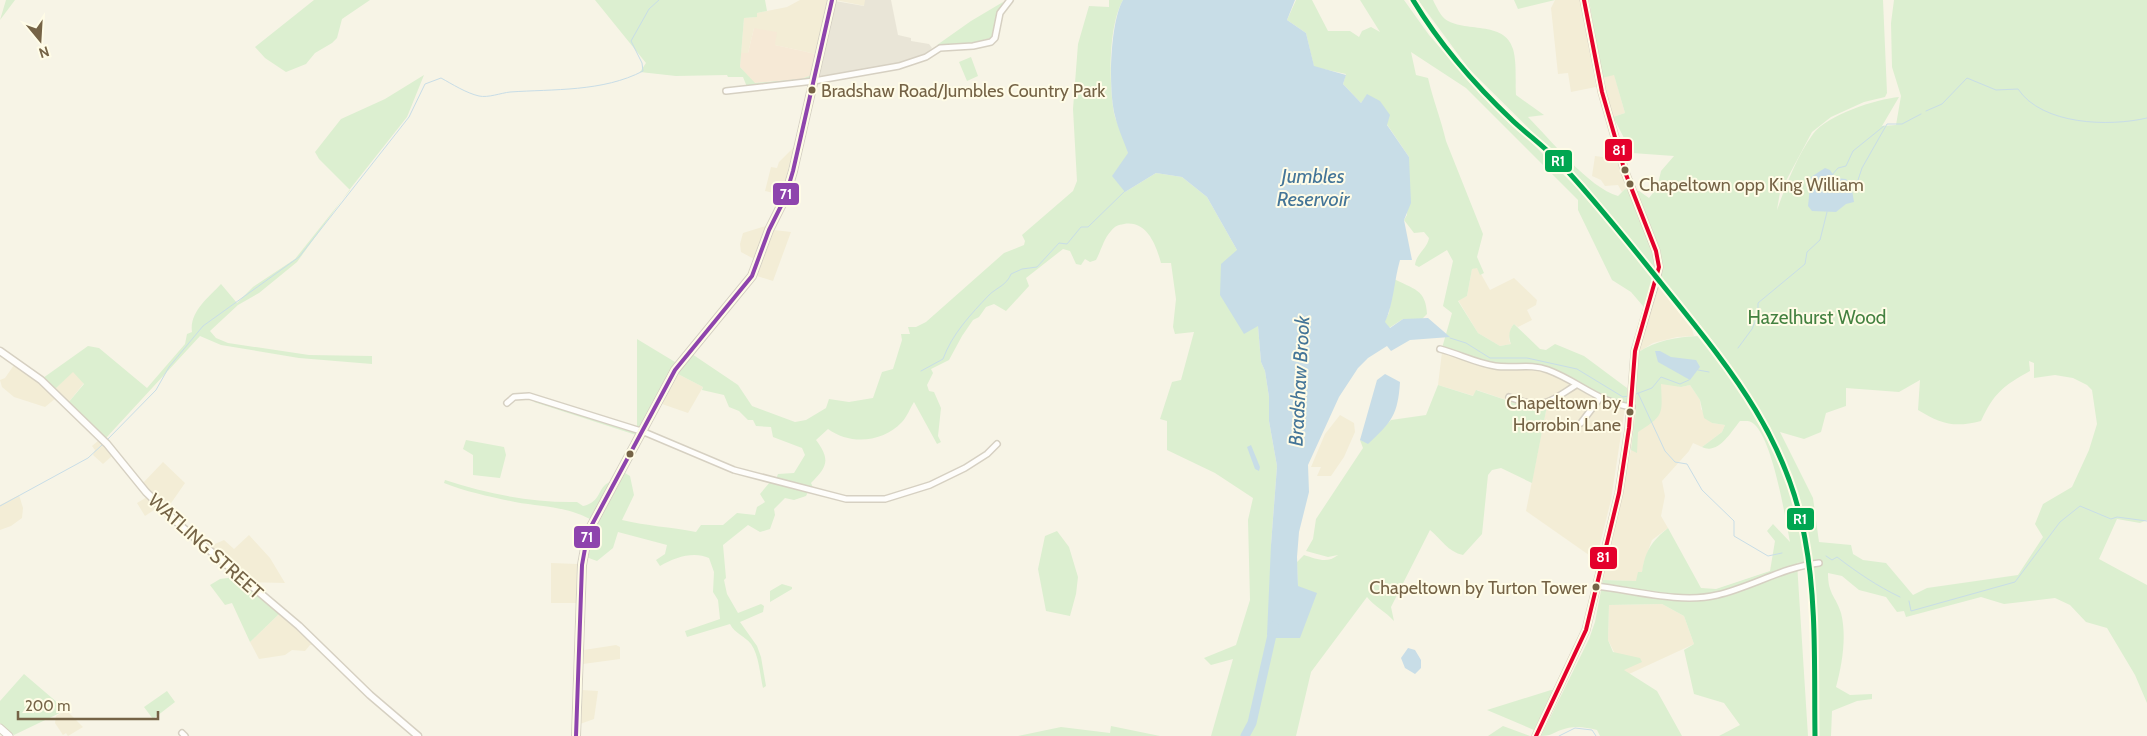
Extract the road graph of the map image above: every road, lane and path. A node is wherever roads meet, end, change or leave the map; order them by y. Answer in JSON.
{"nodes":[{"id":1,"x":832,"y":0,"type":"edge"},
{"id":2,"x":1010,"y":0,"type":"edge"},
{"id":3,"x":1584,"y":0,"type":"edge"},
{"id":4,"x":814,"y":82,"type":"junction"},
{"id":5,"x":726,"y":91,"type":"dead end"},
{"id":6,"x":1440,"y":350,"type":"dead end"},
{"id":7,"x":0,"y":351,"type":"edge"},
{"id":8,"x":1576,"y":385,"type":"junction"},
{"id":9,"x":1509,"y":397,"type":"dead end"},
{"id":10,"x":1600,"y":398,"type":"junction"},
{"id":11,"x":507,"y":403,"type":"dead end"},
{"id":12,"x":1632,"y":407,"type":"junction"},
{"id":13,"x":1580,"y":423,"type":"dead end"},
{"id":14,"x":644,"y":432,"type":"junction"},
{"id":15,"x":997,"y":444,"type":"dead end"},
{"id":16,"x":1819,"y":564,"type":"dead end"},
{"id":17,"x":1596,"y":586,"type":"junction"},
{"id":18,"x":0,"y":728,"type":"edge"},
{"id":19,"x":8,"y":736,"type":"edge"},
{"id":20,"x":418,"y":736,"type":"edge"},
{"id":21,"x":576,"y":736,"type":"edge"},
{"id":22,"x":1536,"y":736,"type":"edge"}],
"edges":[{"from":1,"to":4,"type":"main road"},
{"from":2,"to":4,"type":"street"},
{"from":3,"to":12,"type":"main road"},
{"from":4,"to":5,"type":"street"},
{"from":4,"to":14,"type":"main road"},
{"from":6,"to":8,"type":"street"},
{"from":7,"to":20,"type":"street","name":"WATLING STREET"},
{"from":8,"to":9,"type":"street"},
{"from":8,"to":10,"type":"street"},
{"from":10,"to":12,"type":"street"},
{"from":10,"to":13,"type":"street"},
{"from":11,"to":14,"type":"street"},
{"from":12,"to":17,"type":"main road"},
{"from":14,"to":15,"type":"street"},
{"from":14,"to":21,"type":"main road"},
{"from":16,"to":17,"type":"street"},
{"from":17,"to":22,"type":"main road"},
{"from":18,"to":19,"type":"main road"}]}
